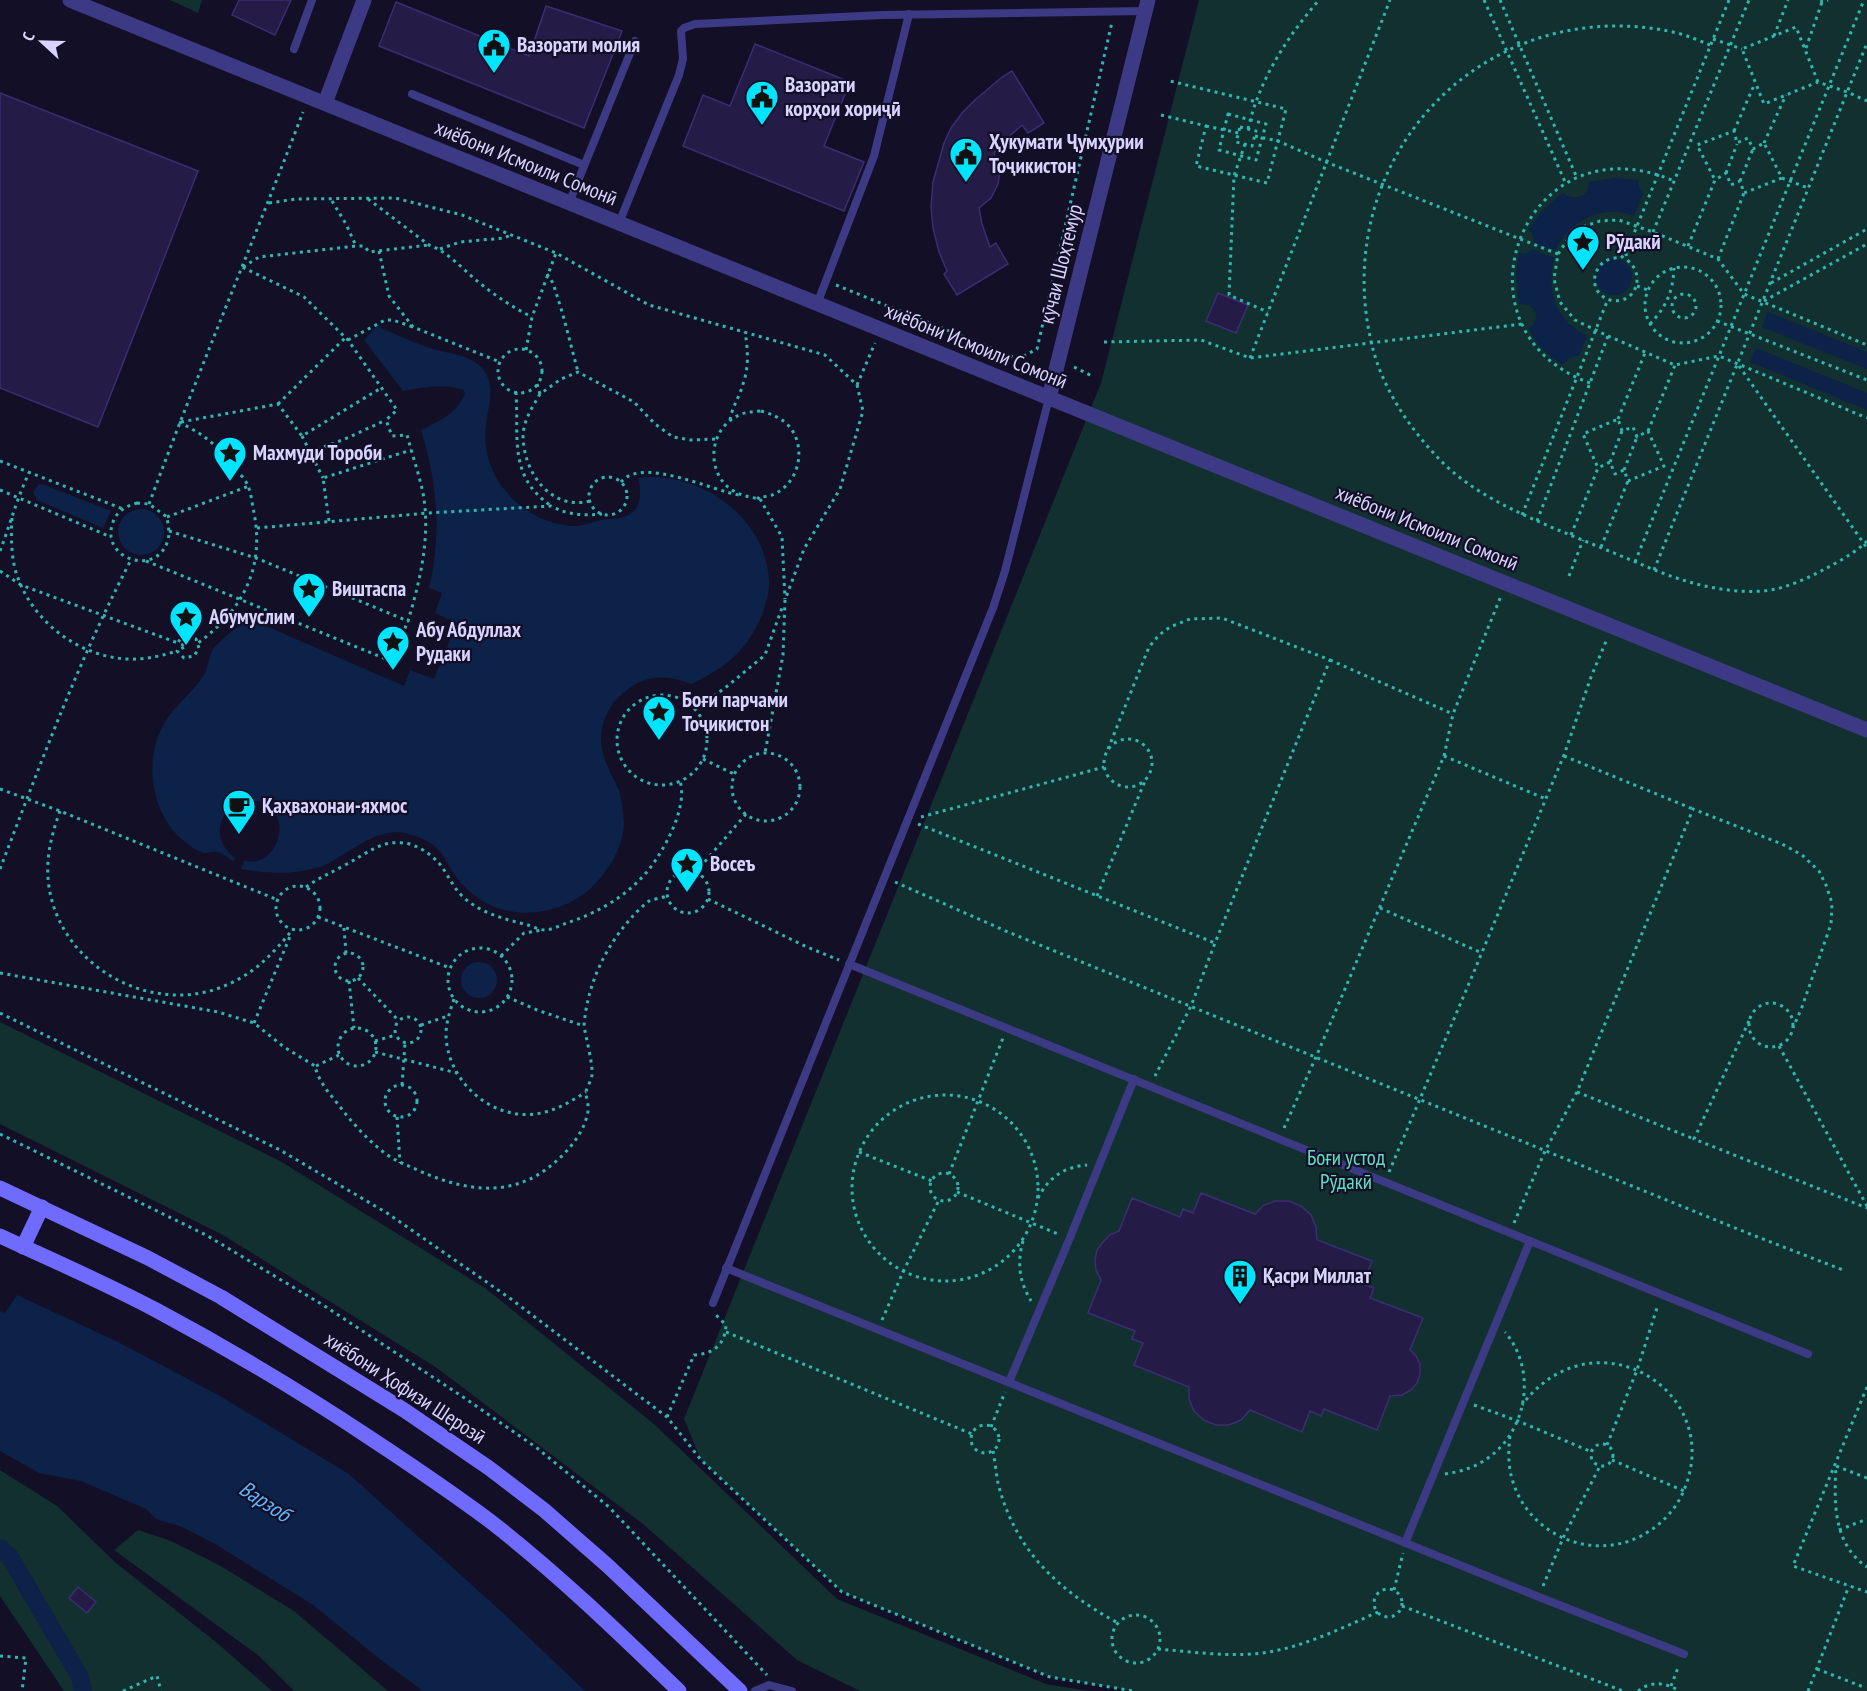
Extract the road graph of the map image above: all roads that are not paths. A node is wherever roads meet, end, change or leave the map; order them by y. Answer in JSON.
{"nodes":[{"id":1,"x":70,"y":0,"type":"edge"},
{"id":2,"x":312,"y":0,"type":"edge"},
{"id":3,"x":364,"y":0,"type":"edge"},
{"id":4,"x":1147,"y":5,"type":"edge"},
{"id":5,"x":909,"y":14,"type":"junction"},
{"id":6,"x":635,"y":41,"type":"dead end"},
{"id":7,"x":294,"y":49,"type":"dead end"},
{"id":8,"x":412,"y":94,"type":"dead end"},
{"id":9,"x":325,"y":103,"type":"junction"},
{"id":10,"x":584,"y":165,"type":"junction"},
{"id":11,"x":569,"y":203,"type":"junction"},
{"id":12,"x":619,"y":223,"type":"junction"},
{"id":13,"x":817,"y":304,"type":"junction"},
{"id":14,"x":1049,"y":398,"type":"junction"},
{"id":15,"x":1867,"y":730,"type":"edge"},
{"id":16,"x":849,"y":964,"type":"junction"},
{"id":17,"x":1134,"y":1079,"type":"junction"},
{"id":18,"x":0,"y":1188,"type":"edge"},
{"id":19,"x":42,"y":1207,"type":"junction"},
{"id":20,"x":0,"y":1236,"type":"edge"},
{"id":21,"x":1530,"y":1241,"type":"junction"},
{"id":22,"x":23,"y":1246,"type":"junction"},
{"id":23,"x":726,"y":1268,"type":"junction"},
{"id":24,"x":713,"y":1303,"type":"road end"},
{"id":25,"x":1808,"y":1354,"type":"dead end"},
{"id":26,"x":1009,"y":1382,"type":"junction"},
{"id":27,"x":1405,"y":1543,"type":"junction"},
{"id":28,"x":1684,"y":1654,"type":"road end"},
{"id":29,"x":679,"y":1691,"type":"edge"},
{"id":30,"x":740,"y":1691,"type":"edge"},
{"id":31,"x":755,"y":1691,"type":"edge"},
{"id":32,"x":792,"y":1691,"type":"edge"}],
"edges":[{"from":1,"to":9,"type":"street","name":"хиёбони Исмоили Сомонӣ"},
{"from":2,"to":7,"type":"lane"},
{"from":3,"to":9,"type":"street"},
{"from":4,"to":5,"type":"lane"},
{"from":4,"to":14,"type":"street","name":"кӯчаи Шоҳтемур"},
{"from":5,"to":12,"type":"lane"},
{"from":5,"to":13,"type":"lane"},
{"from":6,"to":10,"type":"lane"},
{"from":8,"to":10,"type":"lane"},
{"from":9,"to":11,"type":"street","name":"хиёбони Исмоили Сомонӣ"},
{"from":10,"to":11,"type":"lane"},
{"from":11,"to":12,"type":"street","name":"хиёбони Исмоили Сомонӣ"},
{"from":12,"to":13,"type":"street","name":"хиёбони Исмоили Сомонӣ"},
{"from":13,"to":14,"type":"street","name":"хиёбони Исмоили Сомонӣ"},
{"from":14,"to":15,"type":"street","name":"хиёбони Исмоили Сомонӣ"},
{"from":14,"to":16,"type":"lane"},
{"from":16,"to":17,"type":"lane"},
{"from":16,"to":23,"type":"lane"},
{"from":17,"to":21,"type":"lane"},
{"from":17,"to":26,"type":"lane"},
{"from":18,"to":19,"type":"main road","name":"хиёбони Ҳофизи Шерозӣ"},
{"from":19,"to":22,"type":"main road"},
{"from":19,"to":30,"type":"main road","name":"хиёбони Ҳофизи Шерозӣ"},
{"from":20,"to":22,"type":"main road"},
{"from":21,"to":25,"type":"lane"},
{"from":21,"to":27,"type":"lane"},
{"from":22,"to":29,"type":"main road"},
{"from":23,"to":24,"type":"lane"},
{"from":23,"to":26,"type":"lane"},
{"from":26,"to":27,"type":"lane"},
{"from":27,"to":28,"type":"lane"},
{"from":31,"to":32,"type":"lane"}]}
